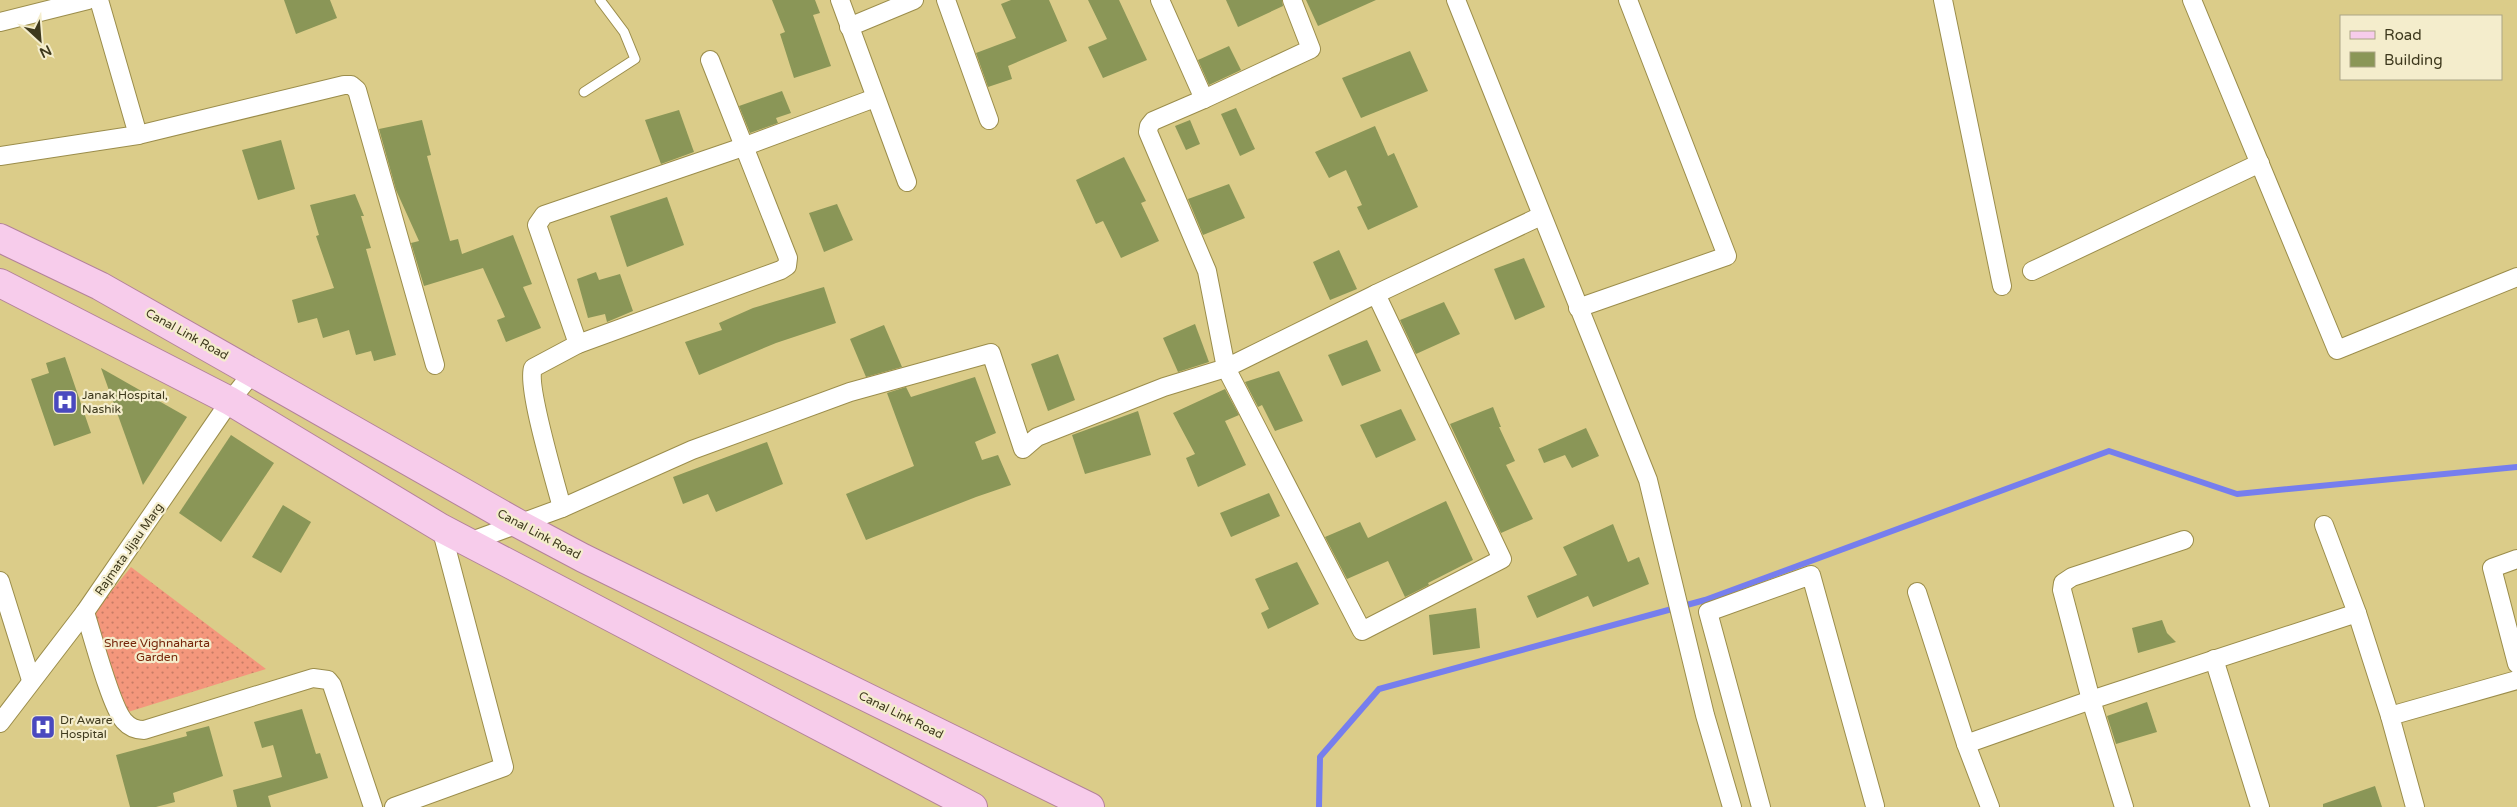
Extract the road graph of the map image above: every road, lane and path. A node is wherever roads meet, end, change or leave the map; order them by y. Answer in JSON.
{"nodes":[{"id":1,"x":88,"y":0,"type":"edge"},
{"id":2,"x":99,"y":0,"type":"edge"},
{"id":3,"x":600,"y":0,"type":"edge"},
{"id":4,"x":840,"y":0,"type":"edge"},
{"id":5,"x":914,"y":0,"type":"edge"},
{"id":6,"x":946,"y":0,"type":"edge"},
{"id":7,"x":1160,"y":0,"type":"edge"},
{"id":8,"x":1292,"y":0,"type":"edge"},
{"id":9,"x":1456,"y":0,"type":"edge"},
{"id":10,"x":1628,"y":0,"type":"edge"},
{"id":11,"x":1943,"y":0,"type":"edge"},
{"id":12,"x":2192,"y":0,"type":"edge"},
{"id":13,"x":0,"y":22,"type":"edge"},
{"id":14,"x":849,"y":27,"type":"junction"},
{"id":15,"x":710,"y":60,"type":"dead end"},
{"id":16,"x":584,"y":92,"type":"dead end"},
{"id":17,"x":875,"y":98,"type":"junction"},
{"id":18,"x":1204,"y":99,"type":"junction"},
{"id":19,"x":989,"y":120,"type":"dead end"},
{"id":20,"x":138,"y":135,"type":"junction"},
{"id":21,"x":744,"y":147,"type":"junction"},
{"id":22,"x":0,"y":156,"type":"edge"},
{"id":23,"x":2260,"y":163,"type":"junction"},
{"id":24,"x":907,"y":182,"type":"dead end"},
{"id":25,"x":1541,"y":216,"type":"junction"},
{"id":26,"x":0,"y":238,"type":"edge"},
{"id":27,"x":2032,"y":272,"type":"dead end"},
{"id":28,"x":2517,"y":277,"type":"edge"},
{"id":29,"x":0,"y":283,"type":"edge"},
{"id":30,"x":2002,"y":286,"type":"dead end"},
{"id":31,"x":1376,"y":294,"type":"junction"},
{"id":32,"x":1578,"y":308,"type":"junction"},
{"id":33,"x":578,"y":344,"type":"junction"},
{"id":34,"x":436,"y":365,"type":"dead end"},
{"id":35,"x":1226,"y":368,"type":"junction"},
{"id":36,"x":254,"y":371,"type":"junction"},
{"id":37,"x":230,"y":401,"type":"junction"},
{"id":38,"x":562,"y":508,"type":"junction"},
{"id":39,"x":519,"y":524,"type":"junction"},
{"id":40,"x":2324,"y":525,"type":"dead end"},
{"id":41,"x":441,"y":528,"type":"junction"},
{"id":42,"x":2184,"y":540,"type":"dead end"},
{"id":43,"x":469,"y":542,"type":"junction"},
{"id":44,"x":2517,"y":559,"type":"edge"},
{"id":45,"x":0,"y":581,"type":"edge"},
{"id":46,"x":1917,"y":592,"type":"dead end"},
{"id":47,"x":85,"y":612,"type":"junction"},
{"id":48,"x":2357,"y":613,"type":"junction"},
{"id":49,"x":1713,"y":630,"type":"junction"},
{"id":50,"x":1687,"y":638,"type":"junction"},
{"id":51,"x":2214,"y":659,"type":"junction"},
{"id":52,"x":2517,"y":664,"type":"edge"},
{"id":53,"x":31,"y":680,"type":"junction"},
{"id":54,"x":2517,"y":680,"type":"edge"},
{"id":55,"x":2091,"y":700,"type":"junction"},
{"id":56,"x":2390,"y":716,"type":"junction"},
{"id":57,"x":0,"y":723,"type":"edge"},
{"id":58,"x":1966,"y":744,"type":"junction"},
{"id":59,"x":1875,"y":806,"type":"dead end"},
{"id":60,"x":373,"y":807,"type":"edge"},
{"id":61,"x":394,"y":807,"type":"edge"},
{"id":62,"x":973,"y":807,"type":"edge"},
{"id":63,"x":1090,"y":807,"type":"edge"},
{"id":64,"x":1732,"y":807,"type":"edge"},
{"id":65,"x":1761,"y":807,"type":"edge"},
{"id":66,"x":1990,"y":807,"type":"edge"},
{"id":67,"x":2124,"y":807,"type":"edge"},
{"id":68,"x":2260,"y":807,"type":"edge"},
{"id":69,"x":2415,"y":807,"type":"edge"}],
"edges":[{"from":1,"to":13,"type":"street"},
{"from":2,"to":20,"type":"street"},
{"from":3,"to":16,"type":"lane"},
{"from":4,"to":14,"type":"street"},
{"from":5,"to":14,"type":"street"},
{"from":6,"to":19,"type":"street"},
{"from":7,"to":18,"type":"street"},
{"from":8,"to":18,"type":"street"},
{"from":9,"to":25,"type":"street"},
{"from":10,"to":32,"type":"street"},
{"from":11,"to":30,"type":"street"},
{"from":12,"to":23,"type":"street"},
{"from":14,"to":17,"type":"street"},
{"from":15,"to":21,"type":"street"},
{"from":17,"to":21,"type":"street"},
{"from":17,"to":24,"type":"street"},
{"from":18,"to":35,"type":"street"},
{"from":20,"to":22,"type":"street"},
{"from":20,"to":34,"type":"street"},
{"from":21,"to":33,"type":"street"},
{"from":21,"to":33,"type":"street"},
{"from":23,"to":27,"type":"street"},
{"from":23,"to":28,"type":"street"},
{"from":25,"to":31,"type":"street"},
{"from":25,"to":32,"type":"street"},
{"from":26,"to":36,"type":"main road","name":"Canal Link Road"},
{"from":29,"to":37,"type":"main road"},
{"from":31,"to":35,"type":"street"},
{"from":31,"to":35,"type":"street"},
{"from":32,"to":50,"type":"street"},
{"from":33,"to":38,"type":"street"},
{"from":35,"to":38,"type":"street"},
{"from":36,"to":37,"type":"street","name":"Rajmata Jijau Marg"},
{"from":36,"to":39,"type":"main road","name":"Canal Link Road"},
{"from":37,"to":41,"type":"main road"},
{"from":37,"to":47,"type":"street","name":"Rajmata Jijau Marg"},
{"from":38,"to":39,"type":"street"},
{"from":39,"to":43,"type":"street"},
{"from":39,"to":63,"type":"main road","name":"Canal Link Road"},
{"from":40,"to":48,"type":"street"},
{"from":41,"to":43,"type":"main road"},
{"from":41,"to":61,"type":"street"},
{"from":42,"to":55,"type":"street"},
{"from":43,"to":62,"type":"main road"},
{"from":44,"to":52,"type":"street"},
{"from":45,"to":53,"type":"street"},
{"from":46,"to":58,"type":"street"},
{"from":47,"to":53,"type":"street","name":"Rajmata Jijau Marg"},
{"from":47,"to":60,"type":"street"},
{"from":48,"to":51,"type":"street"},
{"from":48,"to":56,"type":"street"},
{"from":49,"to":50,"type":"street"},
{"from":49,"to":59,"type":"street"},
{"from":49,"to":65,"type":"street"},
{"from":50,"to":64,"type":"street"},
{"from":51,"to":55,"type":"street"},
{"from":51,"to":68,"type":"street"},
{"from":53,"to":57,"type":"street","name":"Rajmata Jijau Marg"},
{"from":54,"to":56,"type":"street"},
{"from":55,"to":58,"type":"street"},
{"from":55,"to":67,"type":"street"},
{"from":56,"to":69,"type":"street"},
{"from":58,"to":66,"type":"street"}]}
